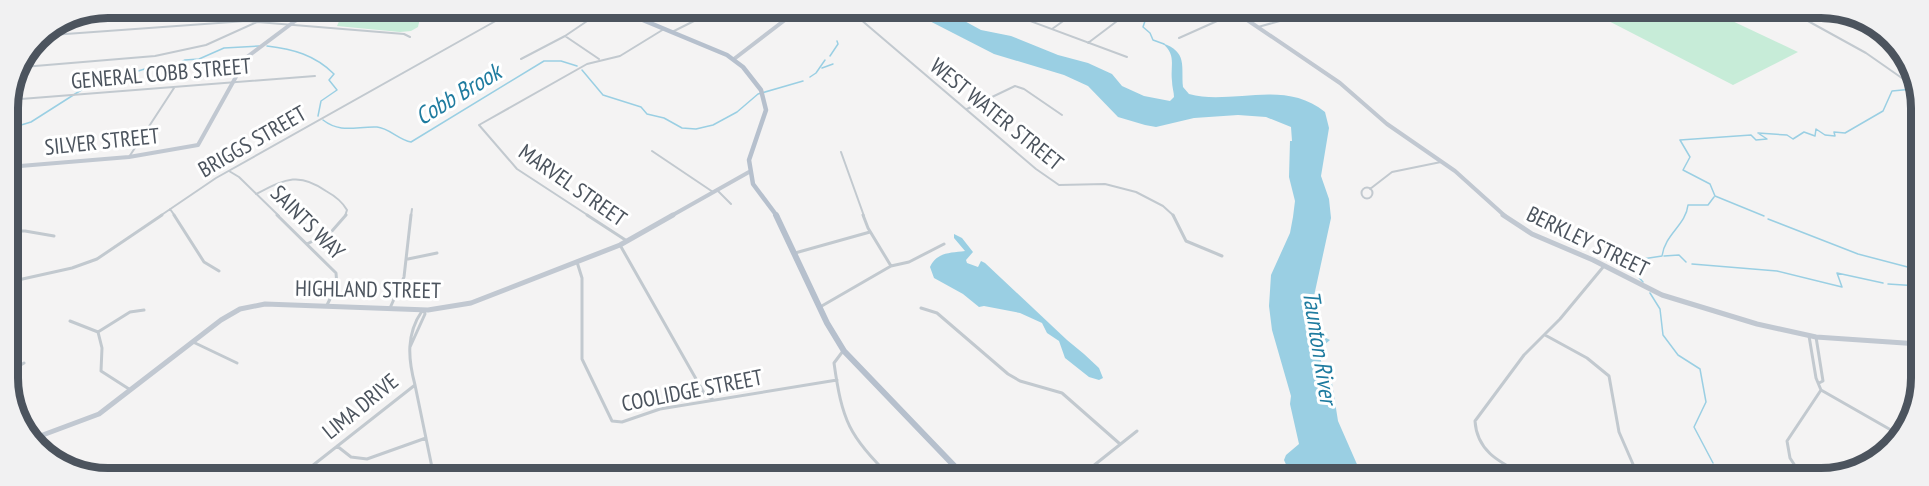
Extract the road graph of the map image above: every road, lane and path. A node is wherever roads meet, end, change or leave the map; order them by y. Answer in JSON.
{"nodes":[{"id":1,"x":232,"y":18,"type":"edge"},
{"id":2,"x":302,"y":18,"type":"edge"},
{"id":3,"x":501,"y":18,"type":"edge"},
{"id":4,"x":592,"y":18,"type":"edge"},
{"id":5,"x":639,"y":18,"type":"edge"},
{"id":6,"x":700,"y":18,"type":"edge"},
{"id":7,"x":787,"y":18,"type":"edge"},
{"id":8,"x":859,"y":18,"type":"edge"},
{"id":9,"x":1022,"y":18,"type":"edge"},
{"id":10,"x":1068,"y":18,"type":"edge"},
{"id":11,"x":1121,"y":18,"type":"edge"},
{"id":12,"x":1222,"y":18,"type":"edge"},
{"id":13,"x":1244,"y":18,"type":"edge"},
{"id":14,"x":1291,"y":18,"type":"edge"},
{"id":15,"x":1803,"y":18,"type":"edge"},
{"id":16,"x":258,"y":21,"type":"junction"},
{"id":17,"x":229,"y":22,"type":"junction"},
{"id":18,"x":292,"y":23,"type":"junction"},
{"id":19,"x":1258,"y":27,"type":"junction"},
{"id":20,"x":664,"y":28,"type":"junction"},
{"id":21,"x":1052,"y":29,"type":"junction"},
{"id":22,"x":672,"y":32,"type":"junction"},
{"id":23,"x":56,"y":35,"type":"edge"},
{"id":24,"x":565,"y":36,"type":"junction"},
{"id":25,"x":410,"y":38,"type":"dead end"},
{"id":26,"x":1179,"y":38,"type":"dead end"},
{"id":27,"x":1088,"y":43,"type":"junction"},
{"id":28,"x":1127,"y":57,"type":"dead end"},
{"id":29,"x":734,"y":59,"type":"junction"},
{"id":30,"x":521,"y":60,"type":"dead end"},
{"id":31,"x":600,"y":60,"type":"junction"},
{"id":32,"x":28,"y":67,"type":"edge"},
{"id":33,"x":315,"y":76,"type":"dead end"},
{"id":34,"x":1906,"y":80,"type":"edge"},
{"id":35,"x":232,"y":82,"type":"junction"},
{"id":36,"x":174,"y":87,"type":"junction"},
{"id":37,"x":18,"y":99,"type":"edge"},
{"id":38,"x":967,"y":109,"type":"junction"},
{"id":39,"x":1062,"y":115,"type":"dead end"},
{"id":40,"x":652,"y":152,"type":"dead end"},
{"id":41,"x":842,"y":152,"type":"dead end"},
{"id":42,"x":129,"y":157,"type":"junction"},
{"id":43,"x":1442,"y":162,"type":"junction"},
{"id":44,"x":18,"y":166,"type":"edge"},
{"id":45,"x":229,"y":171,"type":"junction"},
{"id":46,"x":749,"y":172,"type":"junction"},
{"id":47,"x":1370,"y":189,"type":"dead end"},
{"id":48,"x":715,"y":191,"type":"junction"},
{"id":49,"x":256,"y":194,"type":"junction"},
{"id":50,"x":731,"y":204,"type":"dead end"},
{"id":51,"x":170,"y":209,"type":"junction"},
{"id":52,"x":412,"y":209,"type":"dead end"},
{"id":53,"x":18,"y":231,"type":"edge"},
{"id":54,"x":870,"y":232,"type":"junction"},
{"id":55,"x":54,"y":236,"type":"dead end"},
{"id":56,"x":628,"y":241,"type":"junction"},
{"id":57,"x":307,"y":244,"type":"junction"},
{"id":58,"x":944,"y":244,"type":"dead end"},
{"id":59,"x":620,"y":245,"type":"junction"},
{"id":60,"x":437,"y":253,"type":"dead end"},
{"id":61,"x":795,"y":253,"type":"junction"},
{"id":62,"x":1222,"y":256,"type":"dead end"},
{"id":63,"x":408,"y":259,"type":"junction"},
{"id":64,"x":577,"y":262,"type":"junction"},
{"id":65,"x":891,"y":266,"type":"junction"},
{"id":66,"x":1604,"y":266,"type":"junction"},
{"id":67,"x":219,"y":271,"type":"dead end"},
{"id":68,"x":18,"y":280,"type":"edge"},
{"id":69,"x":327,"y":305,"type":"junction"},
{"id":70,"x":820,"y":307,"type":"junction"},
{"id":71,"x":390,"y":308,"type":"junction"},
{"id":72,"x":921,"y":308,"type":"dead end"},
{"id":73,"x":424,"y":309,"type":"junction"},
{"id":74,"x":144,"y":310,"type":"dead end"},
{"id":75,"x":70,"y":321,"type":"dead end"},
{"id":76,"x":98,"y":332,"type":"junction"},
{"id":77,"x":1545,"y":335,"type":"junction"},
{"id":78,"x":1809,"y":336,"type":"junction"},
{"id":79,"x":1816,"y":337,"type":"junction"},
{"id":80,"x":192,"y":342,"type":"junction"},
{"id":81,"x":1911,"y":343,"type":"edge"},
{"id":82,"x":844,"y":351,"type":"junction"},
{"id":83,"x":24,"y":363,"type":"dead end"},
{"id":84,"x":237,"y":363,"type":"dead end"},
{"id":85,"x":18,"y":367,"type":"edge"},
{"id":86,"x":837,"y":380,"type":"junction"},
{"id":87,"x":1819,"y":382,"type":"junction"},
{"id":88,"x":415,"y":385,"type":"junction"},
{"id":89,"x":131,"y":390,"type":"junction"},
{"id":90,"x":1821,"y":390,"type":"junction"},
{"id":91,"x":717,"y":399,"type":"junction"},
{"id":92,"x":1137,"y":431,"type":"dead end"},
{"id":93,"x":1893,"y":431,"type":"edge"},
{"id":94,"x":39,"y":436,"type":"edge"},
{"id":95,"x":426,"y":438,"type":"junction"},
{"id":96,"x":1120,"y":444,"type":"junction"},
{"id":97,"x":337,"y":446,"type":"junction"},
{"id":98,"x":309,"y":468,"type":"edge"},
{"id":99,"x":432,"y":468,"type":"edge"},
{"id":100,"x":881,"y":468,"type":"edge"},
{"id":101,"x":956,"y":468,"type":"edge"},
{"id":102,"x":1089,"y":468,"type":"edge"},
{"id":103,"x":1511,"y":468,"type":"edge"},
{"id":104,"x":1634,"y":468,"type":"edge"},
{"id":105,"x":1796,"y":468,"type":"edge"}],
"edges":[{"from":1,"to":17,"type":"street"},
{"from":2,"to":18,"type":"street"},
{"from":3,"to":45,"type":"street","name":"BRIGGS STREET"},
{"from":4,"to":24,"type":"street"},
{"from":5,"to":20,"type":"main road"},
{"from":6,"to":22,"type":"street"},
{"from":7,"to":29,"type":"street"},
{"from":8,"to":38,"type":"street","name":"WEST WATER STREET"},
{"from":9,"to":21,"type":"street"},
{"from":10,"to":21,"type":"street"},
{"from":11,"to":27,"type":"street"},
{"from":12,"to":26,"type":"street"},
{"from":13,"to":19,"type":"street","name":"BERKLEY STREET"},
{"from":14,"to":19,"type":"street"},
{"from":15,"to":34,"type":"street"},
{"from":16,"to":17,"type":"street"},
{"from":16,"to":18,"type":"street"},
{"from":16,"to":32,"type":"street"},
{"from":17,"to":23,"type":"street"},
{"from":18,"to":25,"type":"street"},
{"from":18,"to":35,"type":"street"},
{"from":19,"to":43,"type":"street","name":"BERKLEY STREET"},
{"from":20,"to":22,"type":"main road"},
{"from":20,"to":31,"type":"street"},
{"from":21,"to":27,"type":"street"},
{"from":22,"to":29,"type":"main road"},
{"from":24,"to":30,"type":"street"},
{"from":24,"to":31,"type":"street"},
{"from":27,"to":28,"type":"street"},
{"from":29,"to":46,"type":"main road"},
{"from":31,"to":56,"type":"street","name":"MARVEL STREET"},
{"from":33,"to":35,"type":"street","name":"GENERAL COBB STREET"},
{"from":35,"to":36,"type":"street","name":"GENERAL COBB STREET"},
{"from":35,"to":42,"type":"street","name":"SILVER STREET"},
{"from":36,"to":37,"type":"street","name":"GENERAL COBB STREET"},
{"from":36,"to":42,"type":"street"},
{"from":38,"to":39,"type":"street"},
{"from":38,"to":62,"type":"street","name":"WEST WATER STREET"},
{"from":40,"to":48,"type":"street"},
{"from":41,"to":54,"type":"street"},
{"from":42,"to":44,"type":"street","name":"SILVER STREET"},
{"from":43,"to":47,"type":"street"},
{"from":43,"to":66,"type":"street","name":"BERKLEY STREET"},
{"from":45,"to":49,"type":"street","name":"SAINTS WAY"},
{"from":45,"to":51,"type":"street","name":"BRIGGS STREET"},
{"from":46,"to":48,"type":"street","name":"HIGHLAND STREET"},
{"from":46,"to":61,"type":"main road"},
{"from":48,"to":50,"type":"street"},
{"from":48,"to":56,"type":"street","name":"HIGHLAND STREET"},
{"from":49,"to":57,"type":"street","name":"SAINTS WAY"},
{"from":49,"to":57,"type":"street"},
{"from":51,"to":67,"type":"street"},
{"from":51,"to":68,"type":"street","name":"BRIGGS STREET"},
{"from":52,"to":63,"type":"street"},
{"from":53,"to":55,"type":"street"},
{"from":54,"to":61,"type":"street"},
{"from":54,"to":65,"type":"street"},
{"from":56,"to":59,"type":"street","name":"HIGHLAND STREET"},
{"from":57,"to":69,"type":"street","name":"SAINTS WAY"},
{"from":58,"to":65,"type":"street"},
{"from":59,"to":64,"type":"street","name":"HIGHLAND STREET"},
{"from":59,"to":91,"type":"street"},
{"from":60,"to":63,"type":"street"},
{"from":61,"to":70,"type":"main road"},
{"from":63,"to":71,"type":"street"},
{"from":64,"to":73,"type":"street","name":"HIGHLAND STREET"},
{"from":64,"to":91,"type":"street","name":"COOLIDGE STREET"},
{"from":65,"to":70,"type":"street"},
{"from":66,"to":77,"type":"street"},
{"from":66,"to":78,"type":"street","name":"BERKLEY STREET"},
{"from":69,"to":71,"type":"street","name":"HIGHLAND STREET"},
{"from":69,"to":80,"type":"street","name":"HIGHLAND STREET"},
{"from":70,"to":82,"type":"main road"},
{"from":71,"to":73,"type":"street","name":"HIGHLAND STREET"},
{"from":72,"to":96,"type":"street"},
{"from":73,"to":88,"type":"street","name":"LIMA DRIVE"},
{"from":74,"to":76,"type":"street"},
{"from":75,"to":76,"type":"street"},
{"from":76,"to":89,"type":"street"},
{"from":77,"to":103,"type":"street"},
{"from":77,"to":104,"type":"street"},
{"from":78,"to":79,"type":"street","name":"BERKLEY STREET"},
{"from":78,"to":87,"type":"street"},
{"from":79,"to":81,"type":"street","name":"BERKLEY STREET"},
{"from":79,"to":87,"type":"street"},
{"from":80,"to":84,"type":"street"},
{"from":80,"to":89,"type":"street","name":"HIGHLAND STREET"},
{"from":82,"to":86,"type":"street"},
{"from":82,"to":101,"type":"main road"},
{"from":83,"to":85,"type":"street"},
{"from":86,"to":91,"type":"street","name":"COOLIDGE STREET"},
{"from":86,"to":100,"type":"street"},
{"from":87,"to":90,"type":"street"},
{"from":88,"to":95,"type":"street"},
{"from":88,"to":97,"type":"street","name":"LIMA DRIVE"},
{"from":89,"to":94,"type":"street","name":"HIGHLAND STREET"},
{"from":90,"to":93,"type":"street"},
{"from":90,"to":105,"type":"street"},
{"from":92,"to":96,"type":"street"},
{"from":95,"to":97,"type":"street"},
{"from":95,"to":99,"type":"street"},
{"from":96,"to":102,"type":"street"},
{"from":97,"to":98,"type":"street","name":"LIMA DRIVE"}]}
